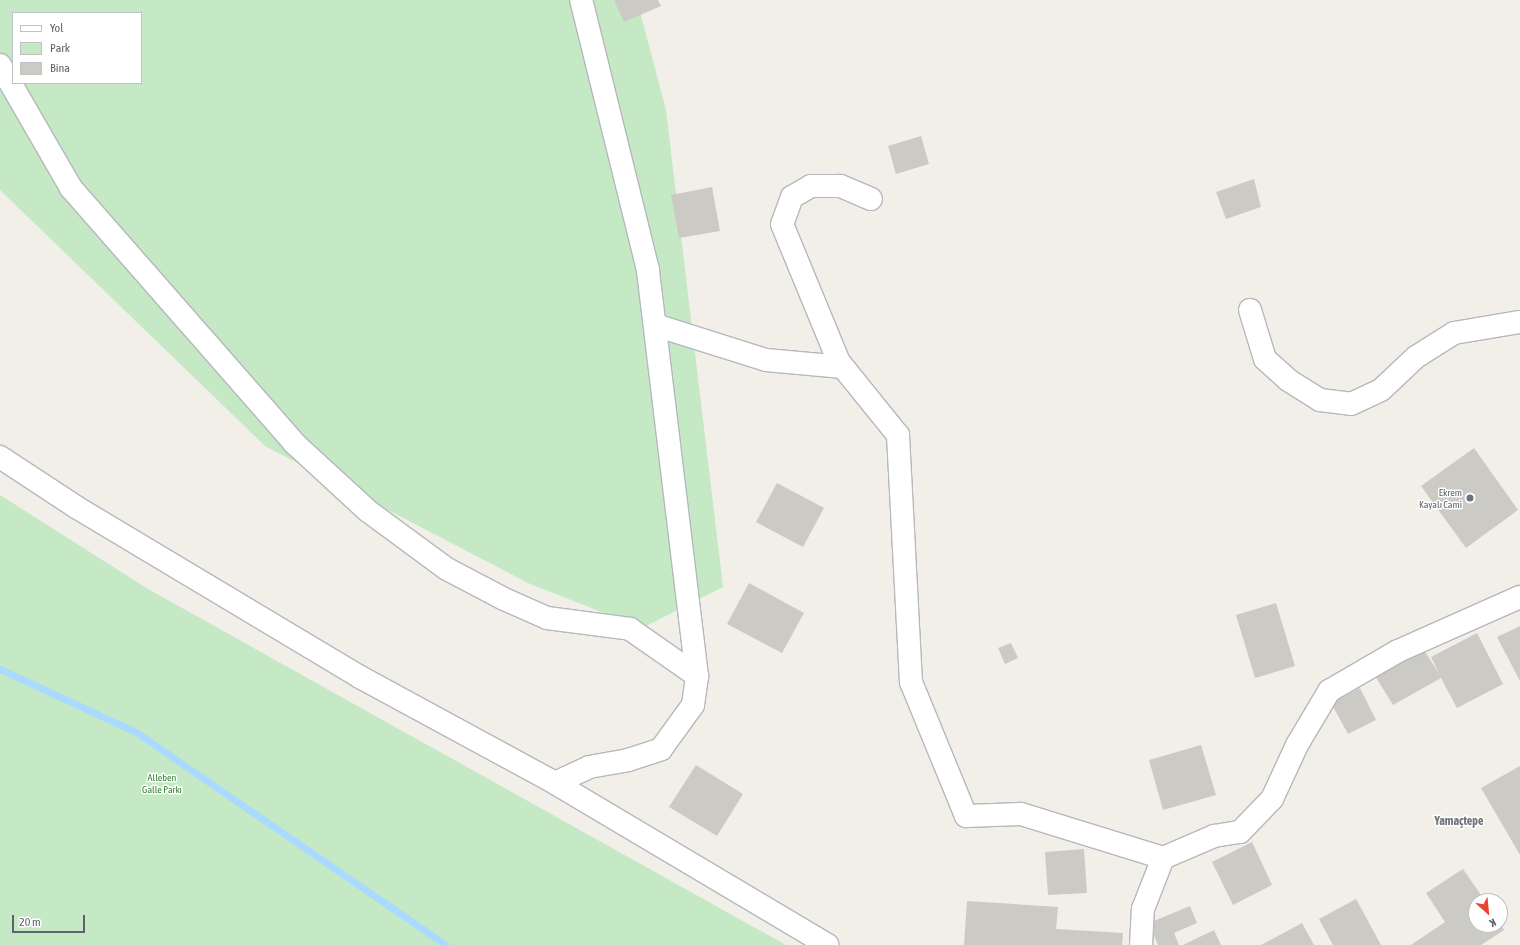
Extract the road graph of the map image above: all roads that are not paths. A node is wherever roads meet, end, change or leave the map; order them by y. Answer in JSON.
{"nodes":[{"id":1,"x":581,"y":0,"type":"edge"},
{"id":2,"x":0,"y":65,"type":"edge"},
{"id":3,"x":871,"y":199,"type":"dead end"},
{"id":4,"x":1250,"y":310,"type":"dead end"},
{"id":5,"x":1520,"y":322,"type":"edge"},
{"id":6,"x":654,"y":325,"type":"junction"},
{"id":7,"x":841,"y":365,"type":"junction"},
{"id":8,"x":0,"y":457,"type":"edge"},
{"id":9,"x":1520,"y":597,"type":"edge"},
{"id":10,"x":697,"y":676,"type":"junction"},
{"id":11,"x":555,"y":783,"type":"junction"},
{"id":12,"x":1163,"y":858,"type":"junction"},
{"id":13,"x":828,"y":945,"type":"edge"},
{"id":14,"x":1141,"y":945,"type":"edge"}],
"edges":[{"from":1,"to":6,"type":"street"},
{"from":2,"to":10,"type":"street"},
{"from":3,"to":7,"type":"street"},
{"from":4,"to":5,"type":"street"},
{"from":6,"to":7,"type":"street"},
{"from":6,"to":10,"type":"street"},
{"from":7,"to":12,"type":"street"},
{"from":8,"to":11,"type":"street"},
{"from":9,"to":12,"type":"street"},
{"from":10,"to":11,"type":"street"},
{"from":11,"to":13,"type":"street"},
{"from":12,"to":14,"type":"street"}]}
